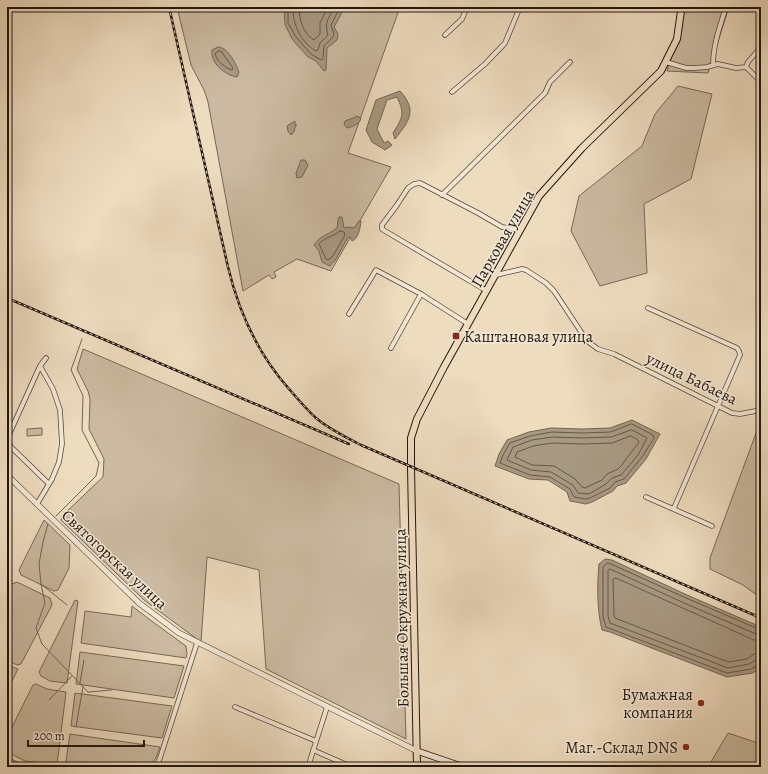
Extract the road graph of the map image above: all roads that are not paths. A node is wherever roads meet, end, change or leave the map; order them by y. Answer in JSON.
{"nodes":[{"id":1,"x":467,"y":7,"type":"edge"},
{"id":2,"x":520,"y":7,"type":"edge"},
{"id":3,"x":680,"y":7,"type":"edge"},
{"id":4,"x":726,"y":7,"type":"edge"},
{"id":5,"x":445,"y":35,"type":"dead end"},
{"id":6,"x":761,"y":47,"type":"edge"},
{"id":7,"x":570,"y":62,"type":"dead end"},
{"id":8,"x":666,"y":62,"type":"junction"},
{"id":9,"x":713,"y":66,"type":"junction"},
{"id":10,"x":746,"y":67,"type":"junction"},
{"id":11,"x":761,"y":82,"type":"edge"},
{"id":12,"x":452,"y":92,"type":"dead end"},
{"id":13,"x":442,"y":195,"type":"junction"},
{"id":14,"x":520,"y":230,"type":"junction"},
{"id":15,"x":496,"y":275,"type":"junction"},
{"id":16,"x":487,"y":291,"type":"junction"},
{"id":17,"x":422,"y":294,"type":"junction"},
{"id":18,"x":648,"y":308,"type":"dead end"},
{"id":19,"x":349,"y":314,"type":"dead end"},
{"id":20,"x":468,"y":324,"type":"junction"},
{"id":21,"x":391,"y":348,"type":"dead end"},
{"id":22,"x":46,"y":358,"type":"dead end"},
{"id":23,"x":40,"y":366,"type":"junction"},
{"id":24,"x":718,"y":406,"type":"junction"},
{"id":25,"x":761,"y":410,"type":"edge"},
{"id":26,"x":411,"y":468,"type":"joint"},
{"id":27,"x":7,"y":475,"type":"edge"},
{"id":28,"x":49,"y":484,"type":"junction"},
{"id":29,"x":646,"y":497,"type":"dead end"},
{"id":30,"x":37,"y":504,"type":"junction"},
{"id":31,"x":674,"y":508,"type":"junction"},
{"id":32,"x":712,"y":526,"type":"dead end"},
{"id":33,"x":197,"y":644,"type":"junction"},
{"id":34,"x":235,"y":707,"type":"dead end"},
{"id":35,"x":327,"y":707,"type":"junction"},
{"id":36,"x":316,"y":741,"type":"junction"},
{"id":37,"x":313,"y":750,"type":"junction"},
{"id":38,"x":417,"y":751,"type":"junction"},
{"id":39,"x":417,"y":765,"type":"edge"},
{"id":40,"x":156,"y":767,"type":"edge"},
{"id":41,"x":308,"y":767,"type":"edge"},
{"id":42,"x":352,"y":767,"type":"edge"},
{"id":43,"x":411,"y":767,"type":"edge"},
{"id":44,"x":464,"y":767,"type":"edge"}],
"edges":[{"from":1,"to":5,"type":"street"},
{"from":2,"to":12,"type":"street"},
{"from":3,"to":8,"type":"main road","name":"Парковая улица"},
{"from":4,"to":9,"type":"street"},
{"from":6,"to":10,"type":"street"},
{"from":7,"to":13,"type":"street"},
{"from":8,"to":9,"type":"street"},
{"from":8,"to":14,"type":"main road","name":"Парковая улица"},
{"from":9,"to":10,"type":"street"},
{"from":10,"to":11,"type":"street"},
{"from":13,"to":14,"type":"street"},
{"from":13,"to":16,"type":"street"},
{"from":14,"to":15,"type":"main road","name":"Парковая улица"},
{"from":15,"to":16,"type":"main road","name":"Парковая улица"},
{"from":15,"to":24,"type":"street","name":"улица Бабаева"},
{"from":16,"to":20,"type":"main road","name":"Парковая улица"},
{"from":17,"to":19,"type":"street"},
{"from":17,"to":20,"type":"street"},
{"from":17,"to":21,"type":"street"},
{"from":18,"to":24,"type":"street"},
{"from":20,"to":26,"type":"main road","name":"Парковая улица"},
{"from":22,"to":23,"type":"street"},
{"from":23,"to":28,"type":"street"},
{"from":23,"to":28,"type":"street"},
{"from":24,"to":25,"type":"street","name":"улица Бабаева"},
{"from":24,"to":31,"type":"street"},
{"from":26,"to":38,"type":"main road","name":"Большая Окружная улица"},
{"from":27,"to":30,"type":"street","name":"Святогорская улица"},
{"from":28,"to":30,"type":"street"},
{"from":29,"to":31,"type":"street"},
{"from":30,"to":33,"type":"street","name":"Святогорская улица"},
{"from":31,"to":32,"type":"street"},
{"from":33,"to":35,"type":"street","name":"Святогорская улица"},
{"from":33,"to":40,"type":"street"},
{"from":34,"to":36,"type":"street"},
{"from":35,"to":36,"type":"street"},
{"from":35,"to":38,"type":"street","name":"Святогорская улица"},
{"from":36,"to":37,"type":"street"},
{"from":37,"to":41,"type":"street"},
{"from":37,"to":42,"type":"street"},
{"from":38,"to":39,"type":"main road","name":"Большая Окружная улица"},
{"from":38,"to":44,"type":"main road"},
{"from":39,"to":43,"type":"street"}]}
